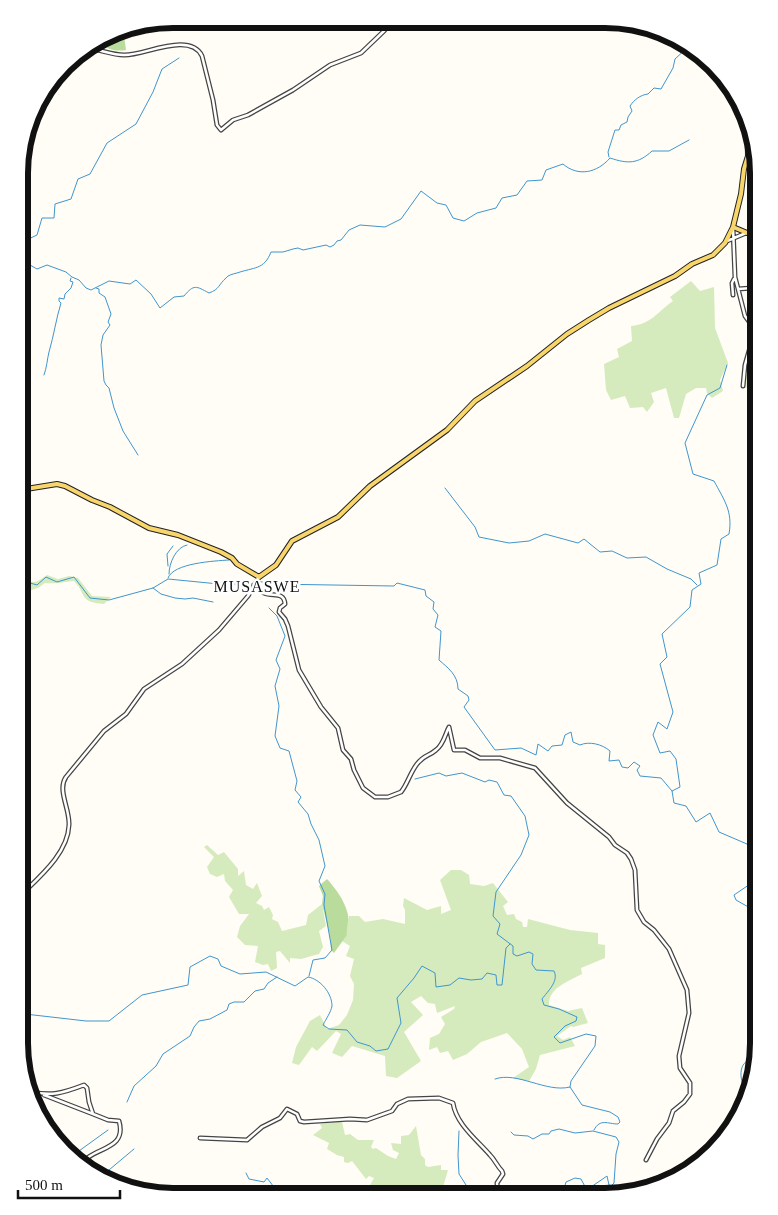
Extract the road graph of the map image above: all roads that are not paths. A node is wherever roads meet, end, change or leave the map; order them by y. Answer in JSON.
{"nodes":[{"id":1,"x":386,"y":27,"type":"edge"},
{"id":2,"x":96,"y":50,"type":"edge"},
{"id":3,"x":748,"y":143,"type":"edge"},
{"id":4,"x":733,"y":227,"type":"junction"},
{"id":5,"x":746,"y":233,"type":"junction"},
{"id":6,"x":750,"y":235,"type":"edge"},
{"id":7,"x":733,"y":238,"type":"junction"},
{"id":8,"x":725,"y":243,"type":"junction"},
{"id":9,"x":735,"y":277,"type":"junction"},
{"id":10,"x":750,"y":288,"type":"edge"},
{"id":11,"x":738,"y":289,"type":"junction"},
{"id":12,"x":733,"y":295,"type":"dead end"},
{"id":13,"x":750,"y":323,"type":"edge"},
{"id":14,"x":750,"y":347,"type":"edge"},
{"id":15,"x":743,"y":386,"type":"dead end"},
{"id":16,"x":27,"y":489,"type":"edge"},
{"id":17,"x":260,"y":576,"type":"junction"},
{"id":18,"x":254,"y":585,"type":"junction"},
{"id":19,"x":27,"y":889,"type":"edge"},
{"id":20,"x":37,"y":1093,"type":"edge"},
{"id":21,"x":43,"y":1094,"type":"junction"},
{"id":22,"x":93,"y":1114,"type":"junction"},
{"id":23,"x":200,"y":1138,"type":"dead end"},
{"id":24,"x":86,"y":1159,"type":"edge"},
{"id":25,"x":646,"y":1160,"type":"dead end"},
{"id":26,"x":497,"y":1188,"type":"edge"}],
"edges":[{"from":1,"to":2,"type":"street"},
{"from":3,"to":4,"type":"main road"},
{"from":4,"to":5,"type":"main road"},
{"from":4,"to":7,"type":"street"},
{"from":4,"to":8,"type":"main road"},
{"from":5,"to":6,"type":"main road"},
{"from":5,"to":7,"type":"street"},
{"from":7,"to":8,"type":"street"},
{"from":7,"to":9,"type":"street"},
{"from":8,"to":17,"type":"main road"},
{"from":9,"to":11,"type":"street"},
{"from":9,"to":12,"type":"street"},
{"from":10,"to":11,"type":"street"},
{"from":11,"to":13,"type":"street"},
{"from":14,"to":15,"type":"street"},
{"from":16,"to":17,"type":"main road"},
{"from":17,"to":18,"type":"street"},
{"from":18,"to":19,"type":"street"},
{"from":18,"to":25,"type":"street"},
{"from":20,"to":21,"type":"street"},
{"from":21,"to":22,"type":"street"},
{"from":21,"to":22,"type":"street"},
{"from":22,"to":24,"type":"street"},
{"from":23,"to":26,"type":"street"}]}
